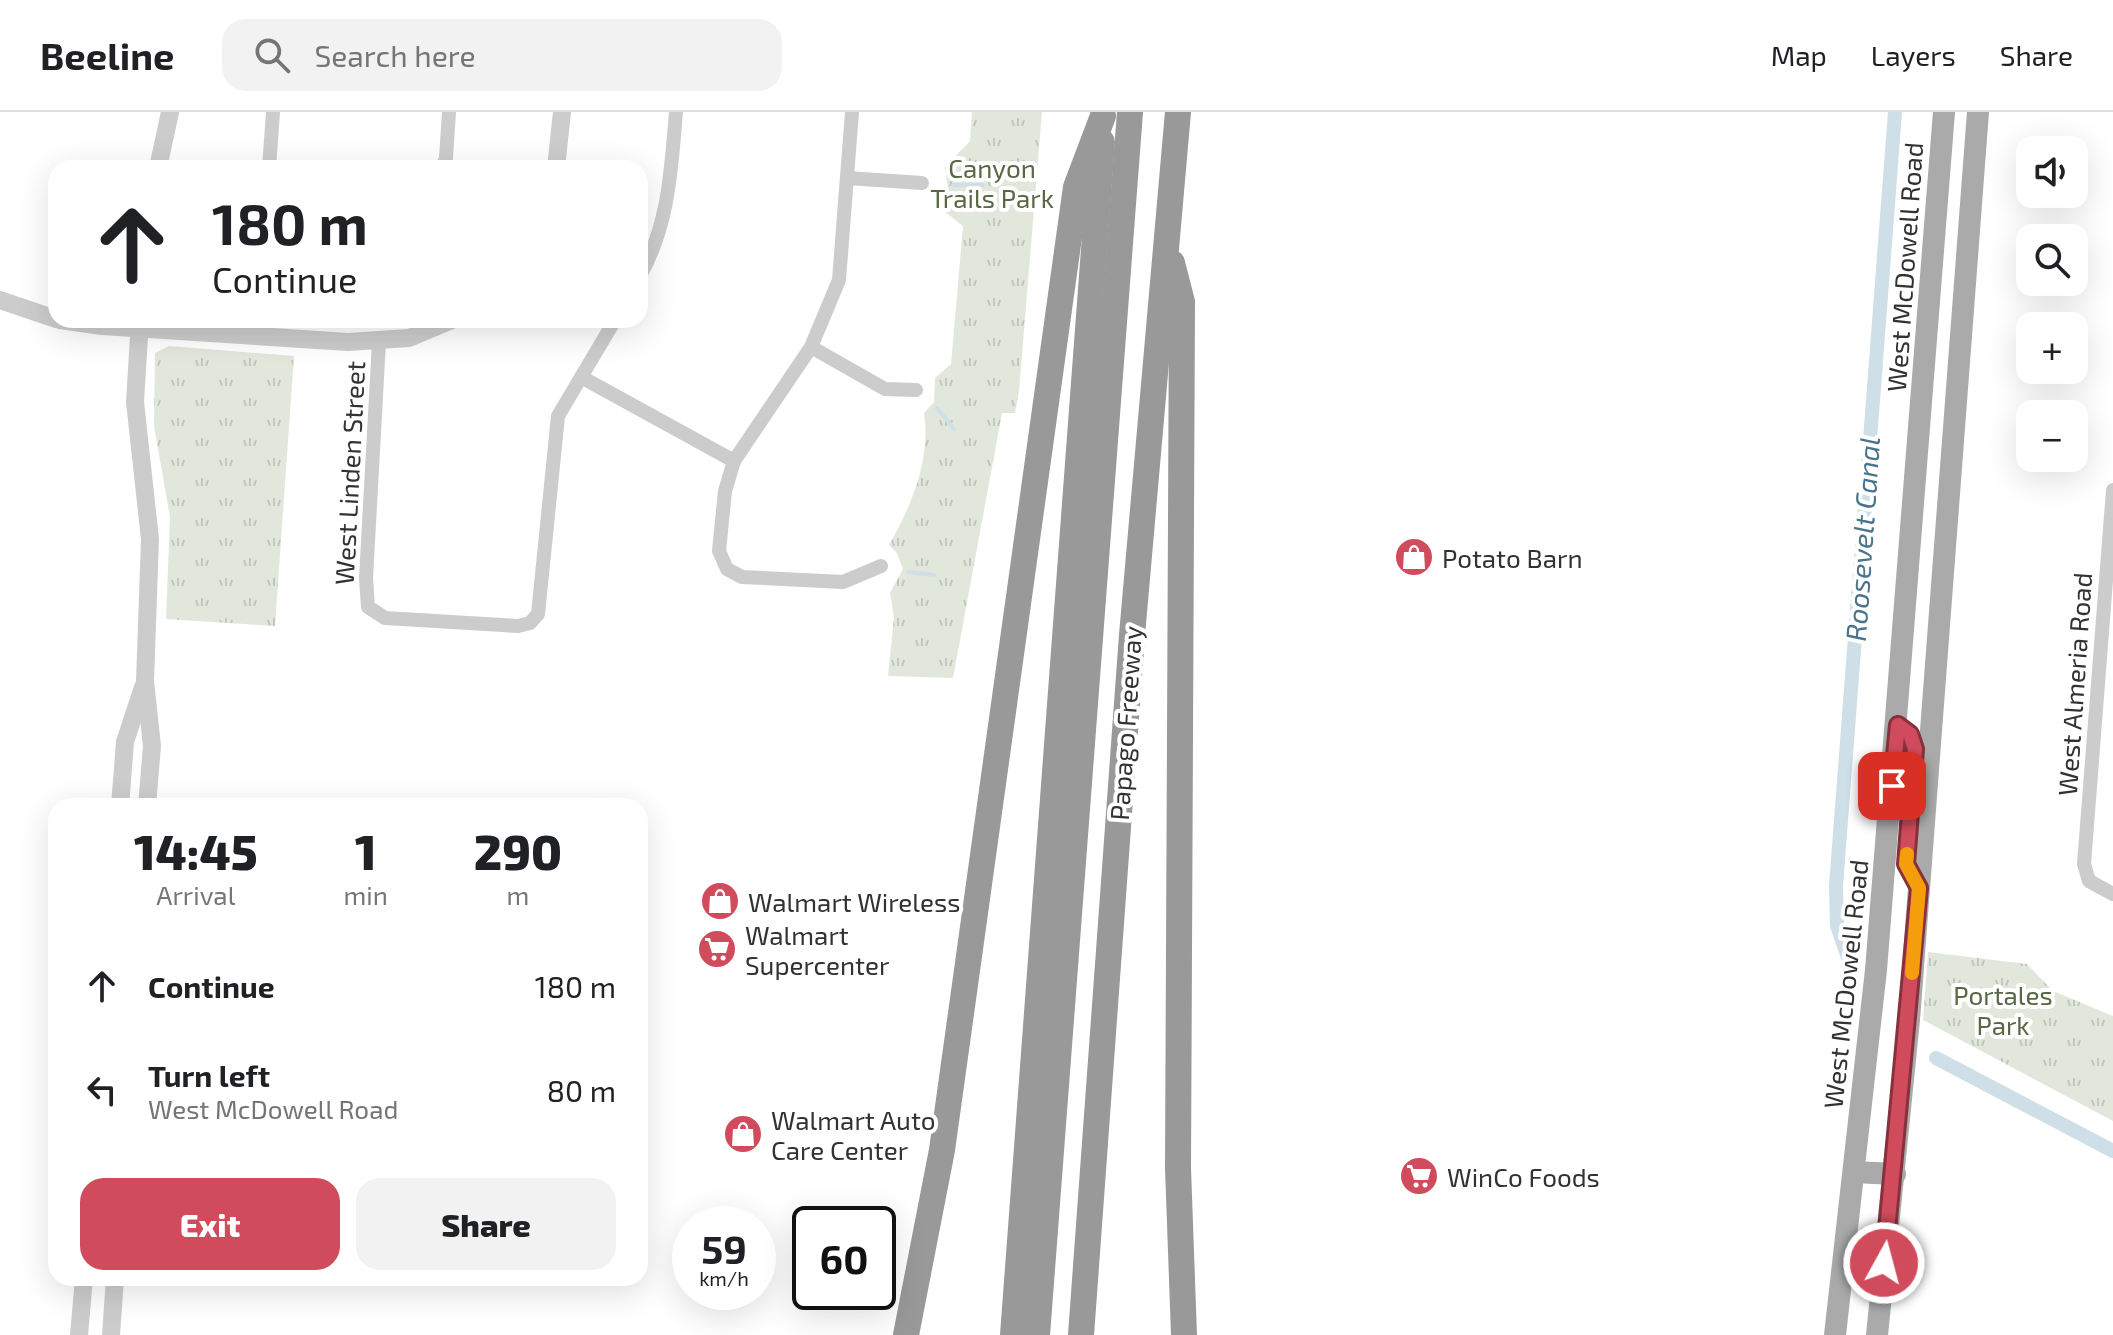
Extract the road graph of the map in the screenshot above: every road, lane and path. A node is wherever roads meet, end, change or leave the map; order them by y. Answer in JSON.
{"nodes":[{"id":1,"x":170,"y":112,"type":"edge"},
{"id":2,"x":273,"y":112,"type":"edge"},
{"id":3,"x":449,"y":112,"type":"edge"},
{"id":4,"x":562,"y":112,"type":"edge"},
{"id":5,"x":676,"y":112,"type":"edge"},
{"id":6,"x":852,"y":112,"type":"edge"},
{"id":7,"x":1130,"y":112,"type":"edge"},
{"id":8,"x":1178,"y":112,"type":"edge"},
{"id":9,"x":1944,"y":112,"type":"edge"},
{"id":10,"x":1978,"y":112,"type":"edge"},
{"id":11,"x":1103,"y":114,"type":"edge"},
{"id":12,"x":160,"y":160,"type":"edge"},
{"id":13,"x":270,"y":160,"type":"edge"},
{"id":14,"x":445,"y":160,"type":"edge"},
{"id":15,"x":557,"y":160,"type":"edge"},
{"id":16,"x":847,"y":178,"type":"junction"},
{"id":17,"x":922,"y":183,"type":"dead end"},
{"id":18,"x":1167,"y":244,"type":"junction"},
{"id":19,"x":648,"y":257,"type":"edge"},
{"id":20,"x":0,"y":300,"type":"edge"},
{"id":21,"x":48,"y":317,"type":"edge"},
{"id":22,"x":140,"y":328,"type":"edge"},
{"id":23,"x":257,"y":328,"type":"edge"},
{"id":24,"x":433,"y":328,"type":"edge"},
{"id":25,"x":611,"y":328,"type":"edge"},
{"id":26,"x":379,"y":342,"type":"junction"},
{"id":27,"x":811,"y":347,"type":"junction"},
{"id":28,"x":583,"y":378,"type":"junction"},
{"id":29,"x":916,"y":390,"type":"dead end"},
{"id":30,"x":734,"y":461,"type":"junction"},
{"id":31,"x":2113,"y":490,"type":"edge"},
{"id":32,"x":881,"y":566,"type":"dead end"},
{"id":33,"x":145,"y":681,"type":"junction"},
{"id":34,"x":1898,"y":725,"type":"junction"},
{"id":35,"x":121,"y":798,"type":"edge"},
{"id":36,"x":148,"y":798,"type":"edge"},
{"id":37,"x":1919,"y":888,"type":"junction"},
{"id":38,"x":2113,"y":894,"type":"edge"},
{"id":39,"x":1854,"y":1172,"type":"junction"},
{"id":40,"x":1895,"y":1174,"type":"junction"},
{"id":41,"x":83,"y":1286,"type":"edge"},
{"id":42,"x":114,"y":1286,"type":"edge"},
{"id":43,"x":79,"y":1335,"type":"edge"},
{"id":44,"x":111,"y":1335,"type":"edge"},
{"id":45,"x":906,"y":1335,"type":"edge"},
{"id":46,"x":1013,"y":1335,"type":"edge"},
{"id":47,"x":1037,"y":1335,"type":"edge"},
{"id":48,"x":1081,"y":1335,"type":"edge"},
{"id":49,"x":1184,"y":1335,"type":"edge"},
{"id":50,"x":1835,"y":1335,"type":"edge"},
{"id":51,"x":1877,"y":1335,"type":"edge"}],
"edges":[{"from":1,"to":12,"type":"street"},
{"from":2,"to":13,"type":"street"},
{"from":3,"to":14,"type":"street"},
{"from":4,"to":15,"type":"street"},
{"from":5,"to":19,"type":"street"},
{"from":6,"to":16,"type":"street"},
{"from":7,"to":47,"type":"highway"},
{"from":8,"to":18,"type":"highway","name":"Papago Freeway"},
{"from":9,"to":34,"type":"main road","name":"West McDowell Road"},
{"from":10,"to":37,"type":"main road"},
{"from":11,"to":45,"type":"highway"},
{"from":11,"to":46,"type":"highway"},
{"from":16,"to":17,"type":"street"},
{"from":16,"to":27,"type":"street"},
{"from":18,"to":48,"type":"highway","name":"Papago Freeway"},
{"from":18,"to":49,"type":"highway"},
{"from":20,"to":21,"type":"street"},
{"from":22,"to":33,"type":"street"},
{"from":23,"to":26,"type":"street"},
{"from":24,"to":26,"type":"street"},
{"from":25,"to":28,"type":"street"},
{"from":26,"to":28,"type":"street","name":"West Linden Street"},
{"from":27,"to":29,"type":"street"},
{"from":27,"to":30,"type":"street"},
{"from":28,"to":30,"type":"street"},
{"from":30,"to":32,"type":"street"},
{"from":31,"to":38,"type":"street","name":"West Almeria Road"},
{"from":33,"to":35,"type":"street"},
{"from":33,"to":36,"type":"street"},
{"from":34,"to":37,"type":"main road"},
{"from":34,"to":39,"type":"main road","name":"West McDowell Road"},
{"from":37,"to":40,"type":"main road"},
{"from":39,"to":40,"type":"main road"},
{"from":39,"to":50,"type":"main road","name":"West McDowell Road"},
{"from":40,"to":51,"type":"main road"},
{"from":41,"to":43,"type":"street"},
{"from":42,"to":44,"type":"street"}]}
